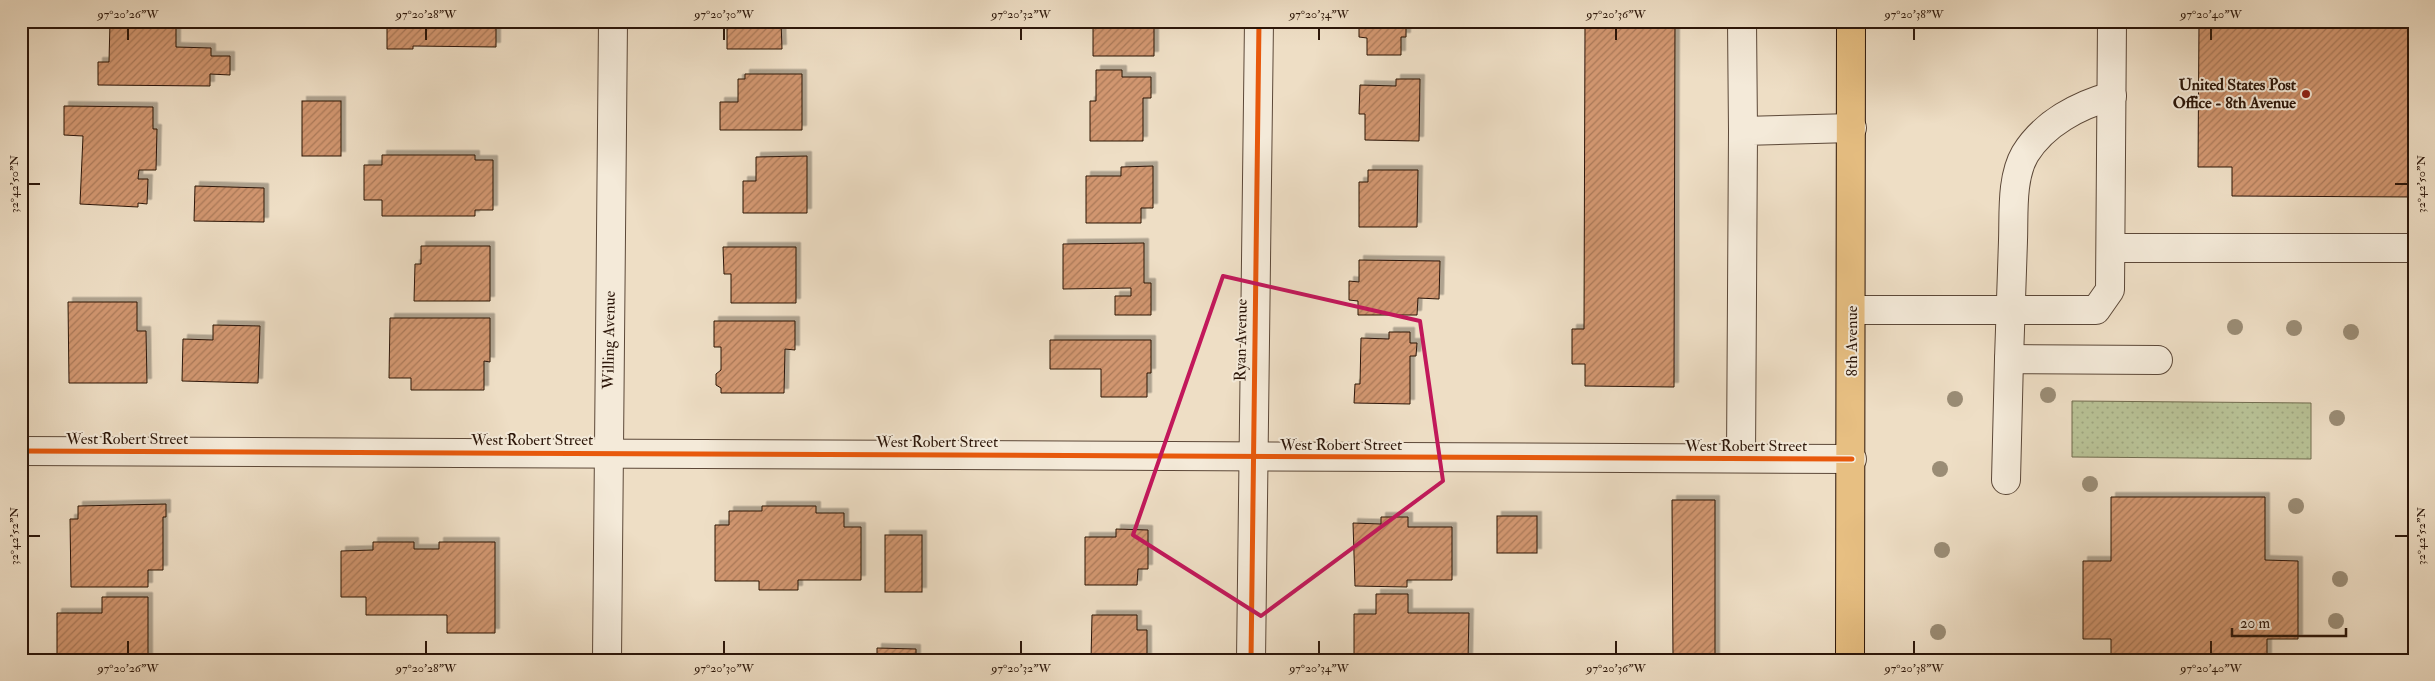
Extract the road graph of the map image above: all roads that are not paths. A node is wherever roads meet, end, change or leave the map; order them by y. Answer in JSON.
{"nodes":[{"id":1,"x":613,"y":21,"type":"edge"},
{"id":2,"x":1259,"y":21,"type":"edge"},
{"id":3,"x":1742,"y":21,"type":"edge"},
{"id":4,"x":1851,"y":21,"type":"edge"},
{"id":5,"x":2112,"y":21,"type":"edge"},
{"id":6,"x":2112,"y":96,"type":"junction"},
{"id":7,"x":1852,"y":128,"type":"junction"},
{"id":8,"x":1743,"y":130,"type":"junction"},
{"id":9,"x":2111,"y":248,"type":"junction"},
{"id":10,"x":2414,"y":248,"type":"edge"},
{"id":11,"x":1852,"y":310,"type":"junction"},
{"id":12,"x":2010,"y":310,"type":"junction"},
{"id":13,"x":2009,"y":359,"type":"junction"},
{"id":14,"x":2158,"y":360,"type":"dead end"},
{"id":15,"x":21,"y":451,"type":"edge"},
{"id":16,"x":608,"y":453,"type":"junction"},
{"id":17,"x":1252,"y":457,"type":"junction"},
{"id":18,"x":1741,"y":458,"type":"junction"},
{"id":19,"x":1852,"y":459,"type":"junction"},
{"id":20,"x":2006,"y":480,"type":"dead end"},
{"id":21,"x":607,"y":660,"type":"edge"},
{"id":22,"x":1251,"y":660,"type":"edge"},
{"id":23,"x":1850,"y":660,"type":"edge"}],
"edges":[{"from":1,"to":16,"type":"street","name":"Willing Avenue"},
{"from":2,"to":17,"type":"street","name":"Ryan Avenue"},
{"from":3,"to":8,"type":"street"},
{"from":4,"to":7,"type":"main road","name":"8th Avenue"},
{"from":5,"to":6,"type":"street"},
{"from":6,"to":9,"type":"street"},
{"from":6,"to":12,"type":"street"},
{"from":7,"to":8,"type":"street"},
{"from":7,"to":11,"type":"main road","name":"8th Avenue"},
{"from":8,"to":18,"type":"street"},
{"from":9,"to":10,"type":"street"},
{"from":9,"to":12,"type":"street"},
{"from":11,"to":12,"type":"street"},
{"from":11,"to":19,"type":"main road","name":"8th Avenue"},
{"from":12,"to":13,"type":"street"},
{"from":13,"to":14,"type":"street"},
{"from":13,"to":20,"type":"street"},
{"from":15,"to":16,"type":"street","name":"West Robert Street"},
{"from":16,"to":17,"type":"street","name":"West Robert Street"},
{"from":16,"to":21,"type":"street","name":"Willing Avenue"},
{"from":17,"to":18,"type":"street","name":"West Robert Street"},
{"from":17,"to":22,"type":"street","name":"Ryan Avenue"},
{"from":18,"to":19,"type":"street","name":"West Robert Street"},
{"from":19,"to":23,"type":"main road","name":"8th Avenue"}]}
